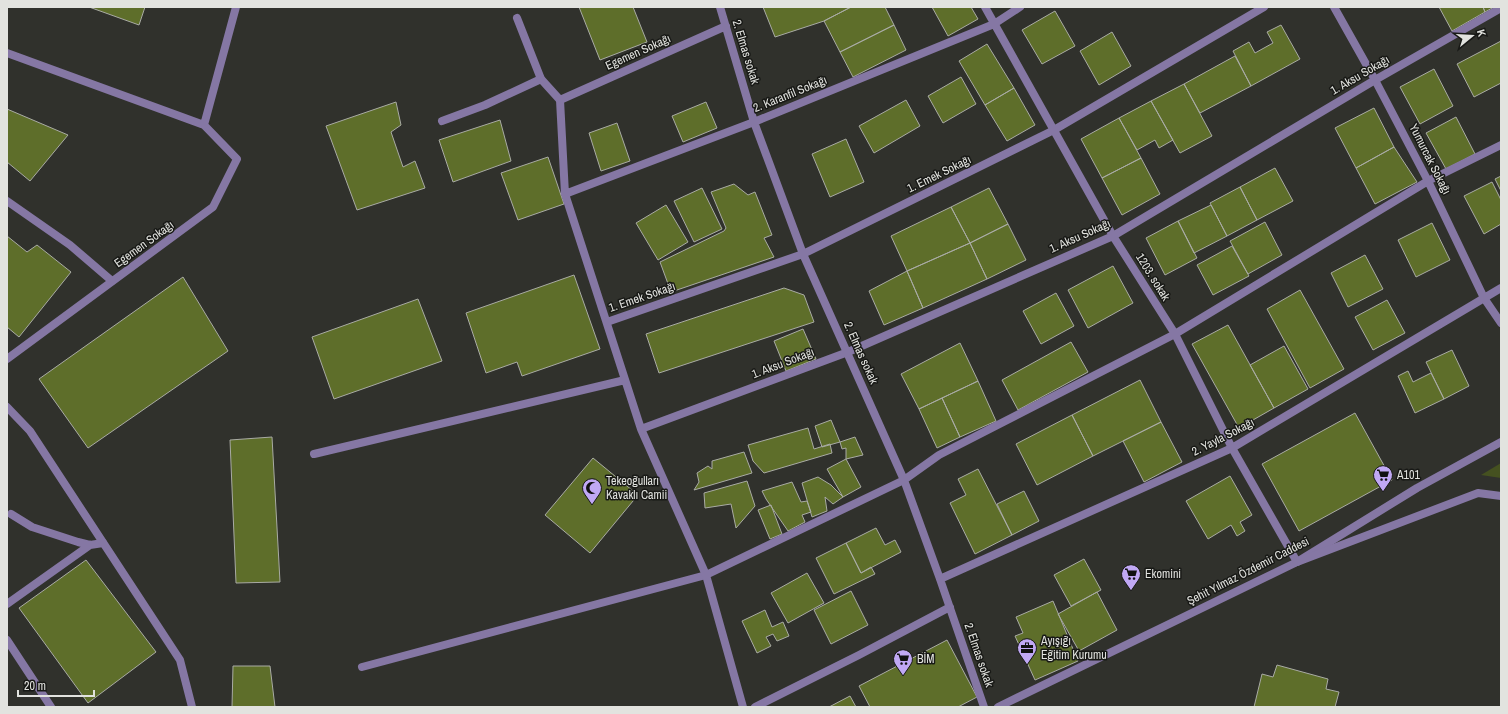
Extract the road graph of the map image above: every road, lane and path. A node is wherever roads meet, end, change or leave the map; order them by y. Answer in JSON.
{"nodes":[{"id":1,"x":236,"y":7,"type":"edge"},
{"id":2,"x":720,"y":7,"type":"edge"},
{"id":3,"x":985,"y":7,"type":"edge"},
{"id":4,"x":1020,"y":7,"type":"edge"},
{"id":5,"x":1264,"y":7,"type":"edge"},
{"id":6,"x":1334,"y":7,"type":"edge"},
{"id":7,"x":1501,"y":8,"type":"edge"},
{"id":8,"x":517,"y":18,"type":"dead end"},
{"id":9,"x":994,"y":24,"type":"junction"},
{"id":10,"x":726,"y":26,"type":"junction"},
{"id":11,"x":7,"y":53,"type":"edge"},
{"id":12,"x":541,"y":79,"type":"junction"},
{"id":13,"x":1376,"y":80,"type":"junction"},
{"id":14,"x":560,"y":100,"type":"junction"},
{"id":15,"x":442,"y":121,"type":"dead end"},
{"id":16,"x":754,"y":122,"type":"junction"},
{"id":17,"x":204,"y":125,"type":"junction"},
{"id":18,"x":1054,"y":130,"type":"junction"},
{"id":19,"x":1501,"y":145,"type":"edge"},
{"id":20,"x":1428,"y":181,"type":"junction"},
{"id":21,"x":565,"y":194,"type":"junction"},
{"id":22,"x":7,"y":200,"type":"edge"},
{"id":23,"x":1113,"y":236,"type":"junction"},
{"id":24,"x":803,"y":254,"type":"junction"},
{"id":25,"x":112,"y":281,"type":"junction"},
{"id":26,"x":1501,"y":288,"type":"edge"},
{"id":27,"x":1484,"y":298,"type":"junction"},
{"id":28,"x":606,"y":322,"type":"junction"},
{"id":29,"x":1501,"y":323,"type":"edge"},
{"id":30,"x":1175,"y":334,"type":"junction"},
{"id":31,"x":848,"y":352,"type":"junction"},
{"id":32,"x":7,"y":359,"type":"edge"},
{"id":33,"x":625,"y":380,"type":"junction"},
{"id":34,"x":7,"y":407,"type":"edge"},
{"id":35,"x":641,"y":429,"type":"junction"},
{"id":36,"x":1501,"y":442,"type":"edge"},
{"id":37,"x":1232,"y":448,"type":"junction"},
{"id":38,"x":314,"y":454,"type":"dead end"},
{"id":39,"x":904,"y":480,"type":"junction"},
{"id":40,"x":1501,"y":496,"type":"edge"},
{"id":41,"x":11,"y":514,"type":"dead end"},
{"id":42,"x":103,"y":543,"type":"junction"},
{"id":43,"x":90,"y":545,"type":"junction"},
{"id":44,"x":1297,"y":562,"type":"junction"},
{"id":45,"x":706,"y":575,"type":"junction"},
{"id":46,"x":940,"y":579,"type":"junction"},
{"id":47,"x":7,"y":604,"type":"edge"},
{"id":48,"x":950,"y":607,"type":"junction"},
{"id":49,"x":7,"y":640,"type":"edge"},
{"id":50,"x":362,"y":667,"type":"dead end"},
{"id":51,"x":51,"y":707,"type":"edge"},
{"id":52,"x":192,"y":707,"type":"edge"},
{"id":53,"x":743,"y":707,"type":"edge"},
{"id":54,"x":755,"y":707,"type":"edge"},
{"id":55,"x":984,"y":707,"type":"edge"},
{"id":56,"x":998,"y":707,"type":"edge"}],
"edges":[{"from":1,"to":17,"type":"street"},
{"from":2,"to":10,"type":"street","name":"2. Elmas sokak"},
{"from":3,"to":9,"type":"street","name":"1203. sokak"},
{"from":4,"to":9,"type":"street","name":"2. Karanfil Sokağı"},
{"from":5,"to":18,"type":"street","name":"1. Emek Sokağı"},
{"from":6,"to":13,"type":"street","name":"Yumurcak Sokağı"},
{"from":7,"to":13,"type":"street","name":"1. Aksu Sokağı"},
{"from":8,"to":12,"type":"street"},
{"from":9,"to":16,"type":"street","name":"2. Karanfil Sokağı"},
{"from":9,"to":18,"type":"street","name":"1203. sokak"},
{"from":10,"to":14,"type":"street","name":"Egemen Sokağı"},
{"from":10,"to":16,"type":"street","name":"2. Elmas sokak"},
{"from":11,"to":17,"type":"street"},
{"from":12,"to":14,"type":"street"},
{"from":12,"to":15,"type":"street"},
{"from":13,"to":20,"type":"street","name":"Yumurcak Sokağı"},
{"from":13,"to":23,"type":"street","name":"1. Aksu Sokağı"},
{"from":14,"to":21,"type":"street"},
{"from":16,"to":21,"type":"street","name":"2. Karanfil Sokağı"},
{"from":16,"to":24,"type":"street","name":"2. Elmas sokak"},
{"from":17,"to":25,"type":"street","name":"Egemen Sokağı"},
{"from":18,"to":23,"type":"street","name":"1203. sokak"},
{"from":18,"to":24,"type":"street","name":"1. Emek Sokağı"},
{"from":19,"to":20,"type":"street"},
{"from":20,"to":27,"type":"street","name":"Yumurcak Sokağı"},
{"from":20,"to":30,"type":"street"},
{"from":21,"to":28,"type":"street"},
{"from":22,"to":25,"type":"street"},
{"from":23,"to":30,"type":"street","name":"1203. sokak"},
{"from":23,"to":31,"type":"street","name":"1. Aksu Sokağı"},
{"from":24,"to":28,"type":"street","name":"1. Emek Sokağı"},
{"from":24,"to":31,"type":"street","name":"2. Elmas sokak"},
{"from":25,"to":32,"type":"street","name":"Egemen Sokağı"},
{"from":26,"to":27,"type":"street","name":"2. Yayla Sokağı"},
{"from":27,"to":29,"type":"street","name":"Yumurcak Sokağı"},
{"from":27,"to":37,"type":"street","name":"2. Yayla Sokağı"},
{"from":28,"to":33,"type":"street"},
{"from":30,"to":37,"type":"street","name":"1203. sokak"},
{"from":30,"to":39,"type":"street"},
{"from":31,"to":35,"type":"street","name":"1. Aksu Sokağı"},
{"from":31,"to":39,"type":"street","name":"2. Elmas sokak"},
{"from":33,"to":35,"type":"street"},
{"from":33,"to":38,"type":"street"},
{"from":34,"to":42,"type":"street"},
{"from":35,"to":45,"type":"street"},
{"from":36,"to":44,"type":"street","name":"Şehit Yılmaz Özdemir Caddesi"},
{"from":37,"to":44,"type":"street","name":"1203. sokak"},
{"from":37,"to":46,"type":"street","name":"2. Yayla Sokağı"},
{"from":39,"to":45,"type":"street"},
{"from":39,"to":46,"type":"street","name":"2. Elmas sokak"},
{"from":40,"to":44,"type":"street"},
{"from":41,"to":43,"type":"street"},
{"from":42,"to":43,"type":"street"},
{"from":42,"to":52,"type":"street"},
{"from":43,"to":47,"type":"street"},
{"from":44,"to":56,"type":"street","name":"Şehit Yılmaz Özdemir Caddesi"},
{"from":45,"to":50,"type":"street"},
{"from":45,"to":53,"type":"street"},
{"from":46,"to":48,"type":"street","name":"2. Elmas sokak"},
{"from":48,"to":54,"type":"street"},
{"from":48,"to":55,"type":"street","name":"2. Elmas sokak"},
{"from":49,"to":51,"type":"street"}]}
